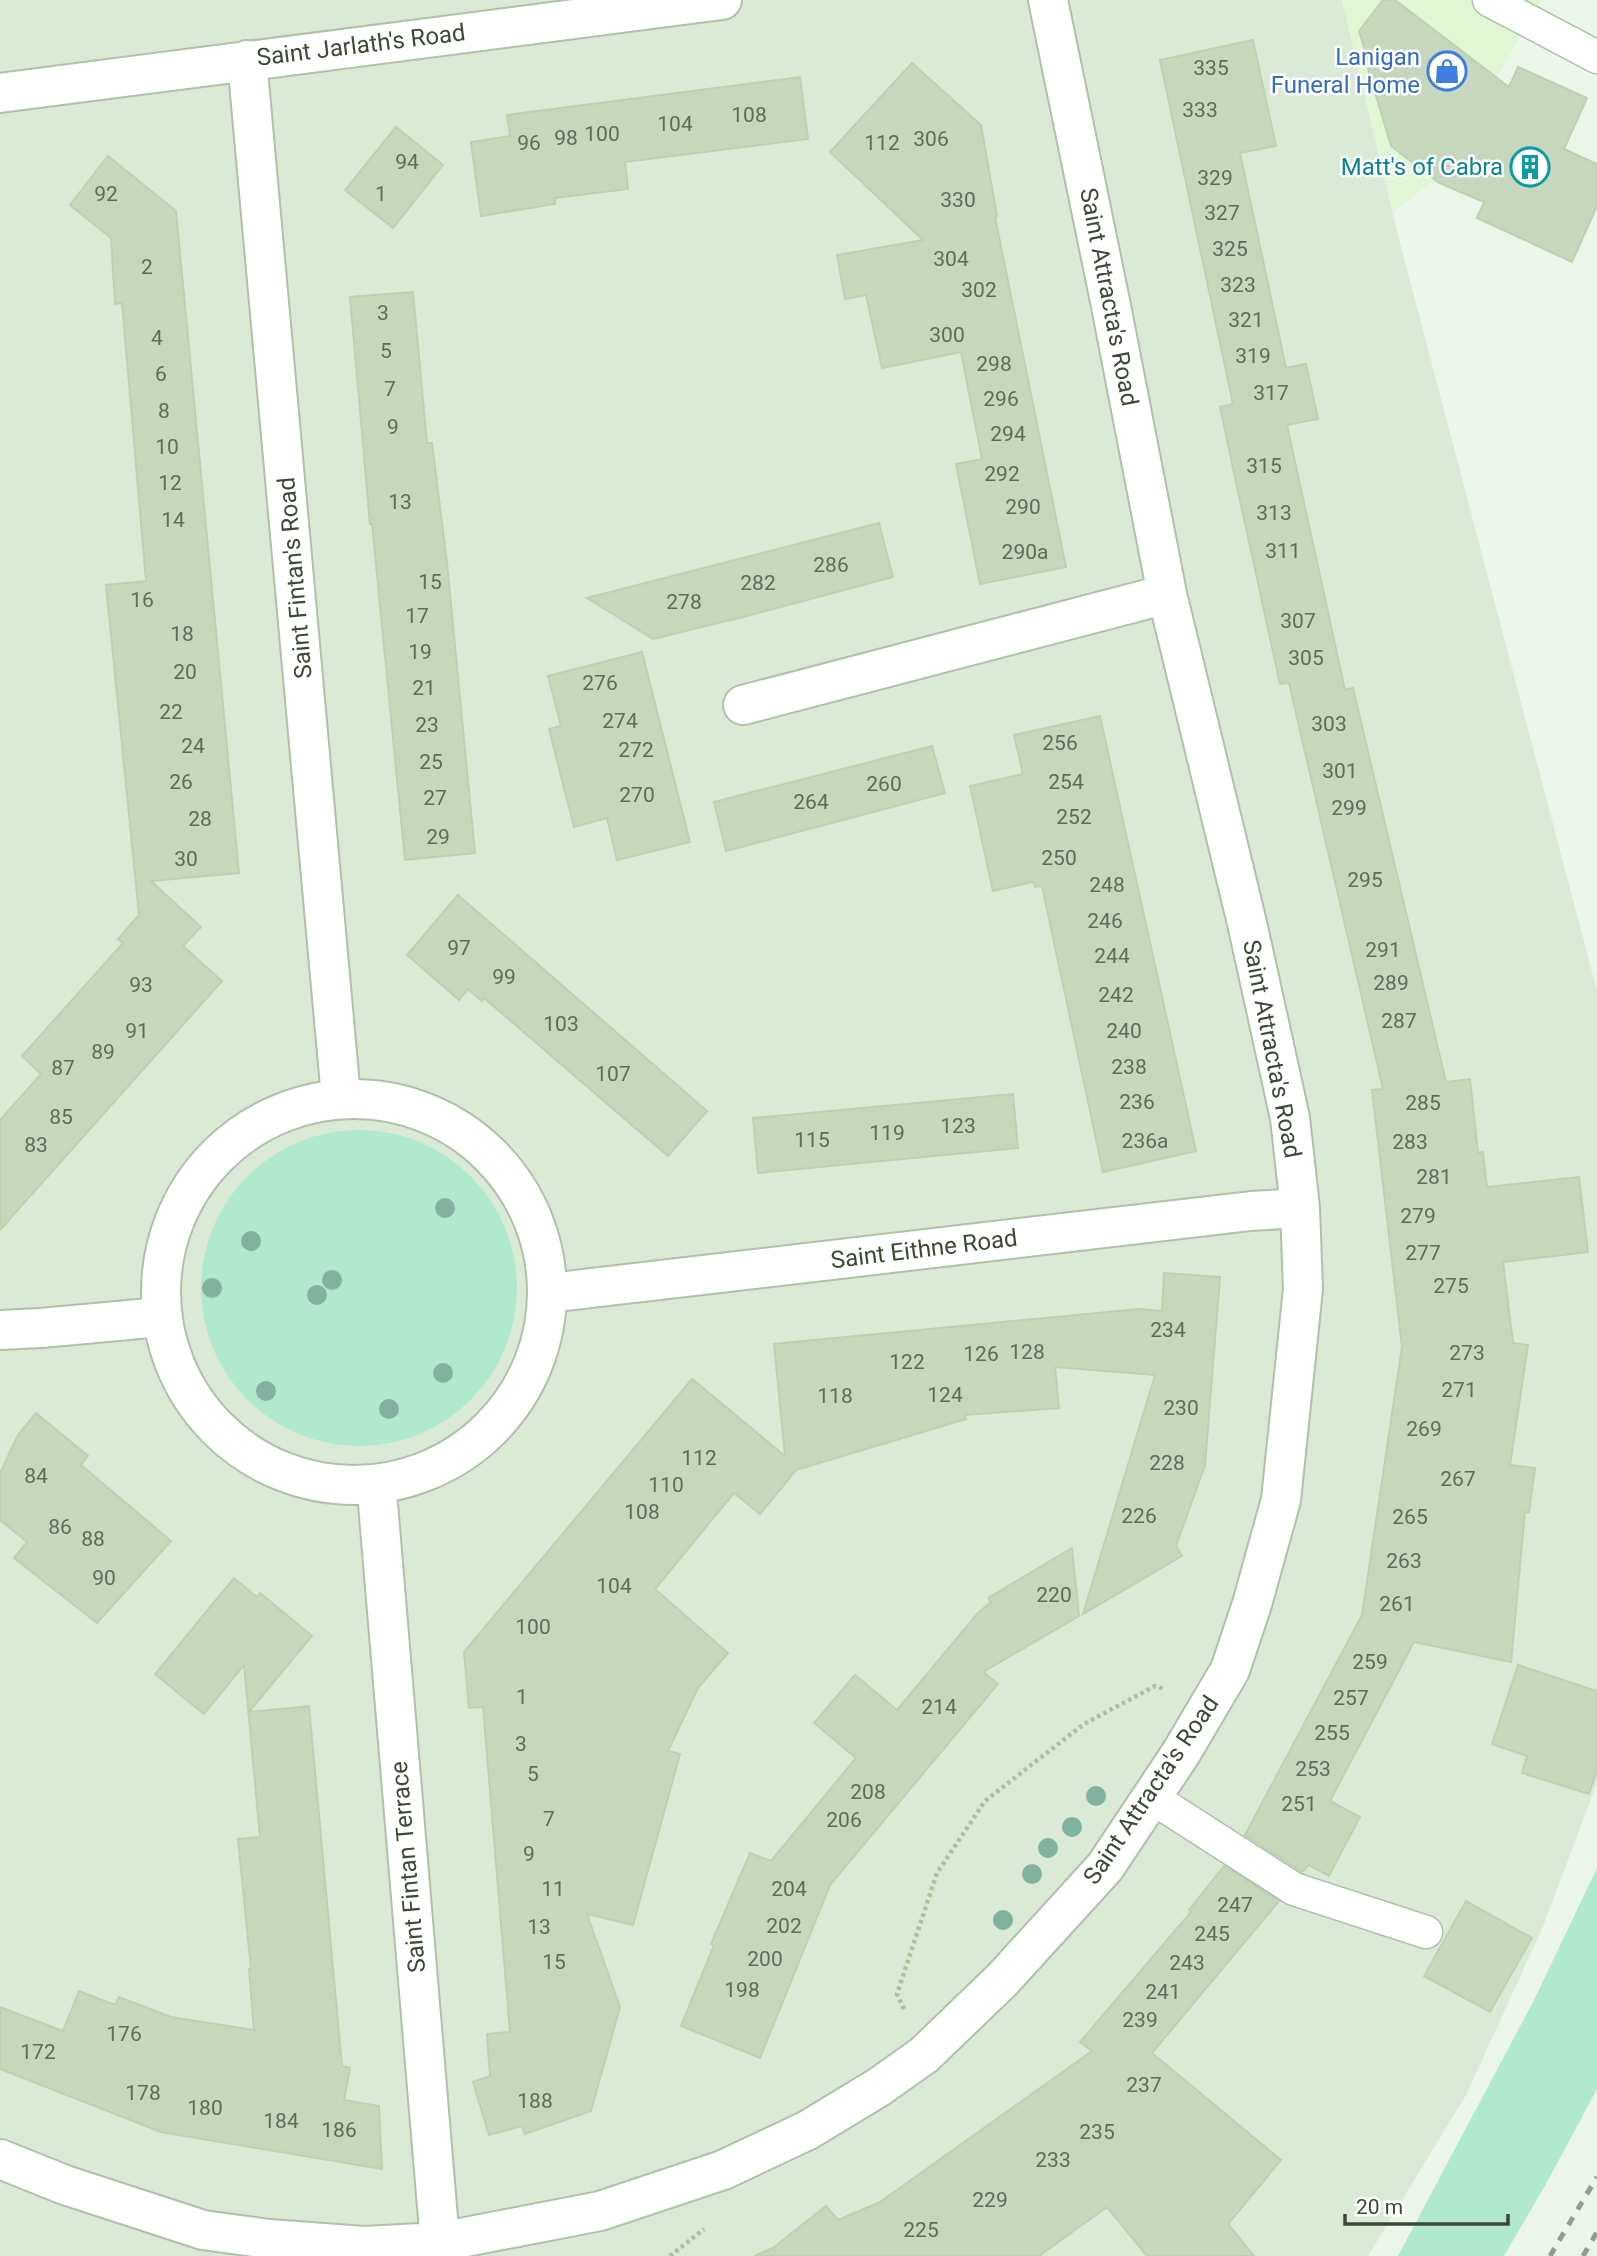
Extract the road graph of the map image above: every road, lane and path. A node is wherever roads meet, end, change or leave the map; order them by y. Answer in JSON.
{"nodes":[{"id":1,"x":722,"y":0,"type":"edge"},
{"id":2,"x":1048,"y":0,"type":"edge"},
{"id":3,"x":1489,"y":0,"type":"edge"},
{"id":4,"x":1597,"y":57,"type":"edge"},
{"id":5,"x":247,"y":60,"type":"junction"},
{"id":6,"x":0,"y":93,"type":"edge"},
{"id":7,"x":1167,"y":594,"type":"junction"},
{"id":8,"x":743,"y":705,"type":"dead end"},
{"id":9,"x":341,"y":1097,"type":"junction"},
{"id":10,"x":1300,"y":1208,"type":"junction"},
{"id":11,"x":549,"y":1293,"type":"junction"},
{"id":12,"x":161,"y":1317,"type":"junction"},
{"id":13,"x":0,"y":1330,"type":"edge"},
{"id":14,"x":377,"y":1492,"type":"junction"},
{"id":15,"x":1210,"y":1703,"type":"junction"},
{"id":16,"x":1151,"y":1797,"type":"junction"},
{"id":17,"x":1426,"y":1932,"type":"dead end"},
{"id":18,"x":925,"y":2055,"type":"junction"},
{"id":19,"x":0,"y":2159,"type":"edge"},
{"id":20,"x":440,"y":2242,"type":"junction"}],
"edges":[{"from":1,"to":5,"type":"street","name":"Saint Jarlath's Road"},
{"from":2,"to":7,"type":"street","name":"Saint Attracta's Road"},
{"from":3,"to":4,"type":"lane"},
{"from":5,"to":6,"type":"street","name":"Saint Jarlath's Road"},
{"from":5,"to":9,"type":"street","name":"Saint Fintan's Road"},
{"from":7,"to":8,"type":"street"},
{"from":7,"to":10,"type":"street","name":"Saint Attracta's Road"},
{"from":9,"to":11,"type":"street"},
{"from":9,"to":12,"type":"street"},
{"from":10,"to":11,"type":"street","name":"Saint Eithne Road"},
{"from":10,"to":15,"type":"street","name":"Saint Attracta's Road"},
{"from":11,"to":14,"type":"street"},
{"from":12,"to":13,"type":"street"},
{"from":12,"to":14,"type":"street"},
{"from":14,"to":20,"type":"street","name":"Saint Fintan Terrace"},
{"from":15,"to":16,"type":"street","name":"Saint Attracta's Road"},
{"from":15,"to":18,"type":"path"},
{"from":16,"to":17,"type":"lane"},
{"from":16,"to":18,"type":"street","name":"Saint Attracta's Road"},
{"from":18,"to":20,"type":"street","name":"Saint Attracta's Road"},
{"from":19,"to":20,"type":"street","name":"Saint Attracta's Road"}]}
